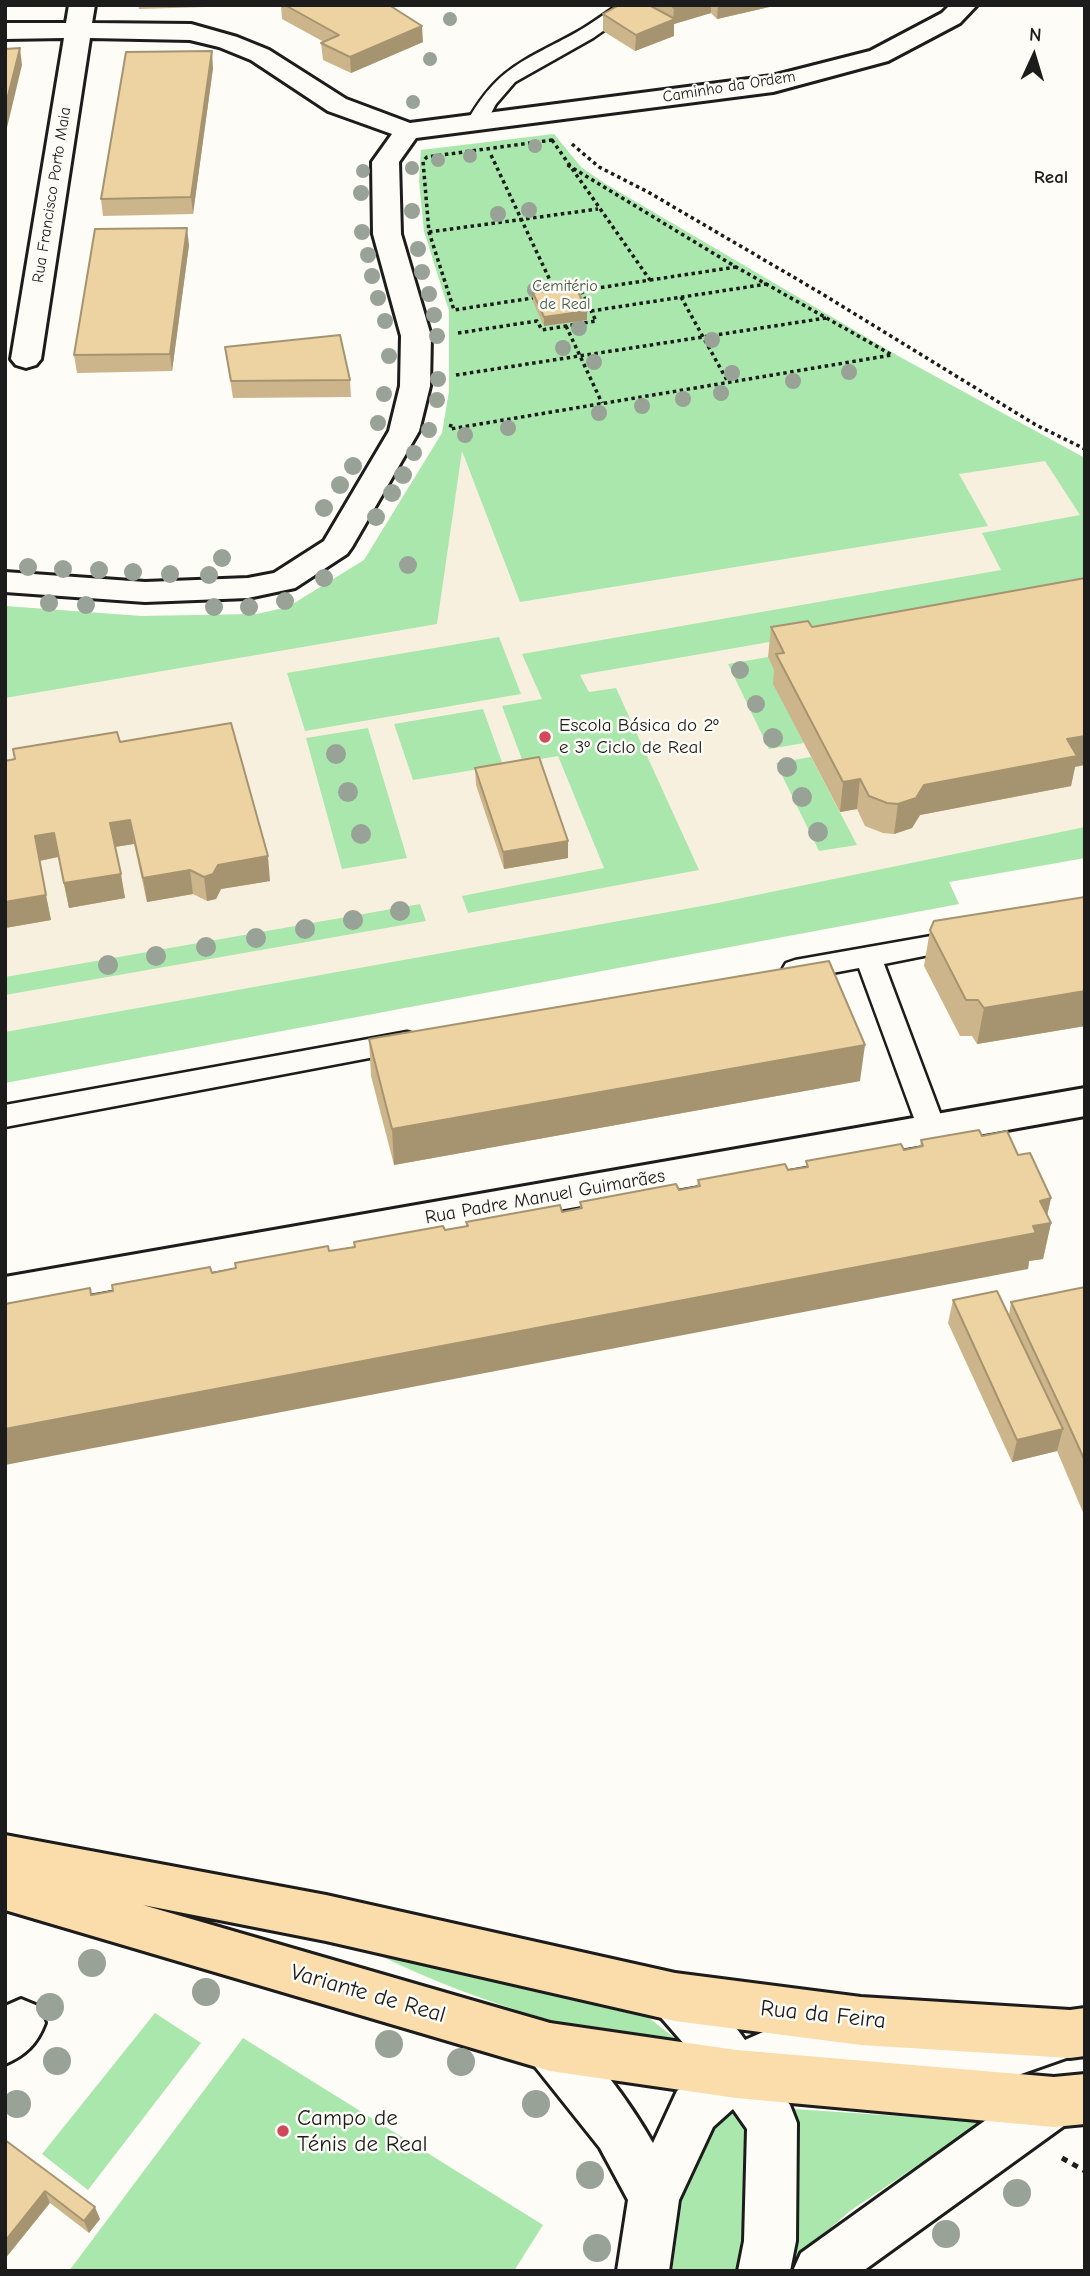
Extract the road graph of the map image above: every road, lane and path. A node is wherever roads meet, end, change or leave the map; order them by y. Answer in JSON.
{"nodes":[{"id":1,"x":631,"y":5,"type":"edge"},
{"id":2,"x":965,"y":5,"type":"edge"},
{"id":3,"x":80,"y":18,"type":"edge"},
{"id":4,"x":5,"y":31,"type":"edge"},
{"id":5,"x":477,"y":122,"type":"junction"},
{"id":6,"x":408,"y":131,"type":"junction"},
{"id":7,"x":568,"y":141,"type":"dead end"},
{"id":8,"x":488,"y":148,"type":"junction"},
{"id":9,"x":566,"y":164,"type":"junction"},
{"id":10,"x":599,"y":209,"type":"junction"},
{"id":11,"x":521,"y":220,"type":"junction"},
{"id":12,"x":429,"y":232,"type":"junction"},
{"id":13,"x":736,"y":267,"type":"junction"},
{"id":14,"x":650,"y":280,"type":"junction"},
{"id":15,"x":768,"y":284,"type":"junction"},
{"id":16,"x":581,"y":290,"type":"junction"},
{"id":17,"x":556,"y":294,"type":"junction"},
{"id":18,"x":681,"y":297,"type":"junction"},
{"id":19,"x":454,"y":310,"type":"junction"},
{"id":20,"x":591,"y":311,"type":"junction"},
{"id":21,"x":827,"y":318,"type":"junction"},
{"id":22,"x":566,"y":326,"type":"junction"},
{"id":23,"x":703,"y":337,"type":"junction"},
{"id":24,"x":580,"y":356,"type":"junction"},
{"id":25,"x":26,"y":359,"type":"dead end"},
{"id":26,"x":728,"y":382,"type":"junction"},
{"id":27,"x":454,"y":388,"type":"dead end"},
{"id":28,"x":602,"y":403,"type":"junction"},
{"id":29,"x":452,"y":416,"type":"dead end"},
{"id":30,"x":1085,"y":449,"type":"edge"},
{"id":31,"x":5,"y":582,"type":"edge"},
{"id":32,"x":989,"y":935,"type":"edge"},
{"id":33,"x":868,"y":957,"type":"junction"},
{"id":34,"x":772,"y":974,"type":"edge"},
{"id":35,"x":430,"y":1038,"type":"edge"},
{"id":36,"x":1085,"y":1102,"type":"edge"},
{"id":37,"x":5,"y":1116,"type":"edge"},
{"id":38,"x":932,"y":1129,"type":"junction"},
{"id":39,"x":5,"y":1293,"type":"edge"},
{"id":40,"x":5,"y":1857,"type":"edge"},
{"id":41,"x":5,"y":1888,"type":"edge"},
{"id":42,"x":675,"y":1997,"type":"junction"},
{"id":43,"x":1078,"y":2033,"type":"edge"},
{"id":44,"x":550,"y":2047,"type":"junction"},
{"id":45,"x":737,"y":2074,"type":"junction"},
{"id":46,"x":1069,"y":2101,"type":"edge"},
{"id":47,"x":1058,"y":2156,"type":"dead end"},
{"id":48,"x":1085,"y":2171,"type":"edge"},
{"id":49,"x":654,"y":2197,"type":"junction"},
{"id":50,"x":643,"y":2271,"type":"edge"},
{"id":51,"x":764,"y":2271,"type":"edge"},
{"id":52,"x":819,"y":2271,"type":"edge"}],
"edges":[{"from":1,"to":5,"type":"lane"},
{"from":2,"to":5,"type":"street","name":"Caminho da Ordem"},
{"from":3,"to":4,"type":"street"},
{"from":3,"to":6,"type":"street"},
{"from":3,"to":25,"type":"street","name":"Rua Francisco Porto Maia"},
{"from":5,"to":6,"type":"street","name":"Caminho da Ordem"},
{"from":5,"to":8,"type":"path"},
{"from":6,"to":31,"type":"street"},
{"from":7,"to":30,"type":"path"},
{"from":8,"to":9,"type":"path"},
{"from":8,"to":11,"type":"path"},
{"from":8,"to":12,"type":"path"},
{"from":9,"to":10,"type":"path"},
{"from":9,"to":13,"type":"path"},
{"from":10,"to":11,"type":"path"},
{"from":10,"to":14,"type":"path"},
{"from":11,"to":12,"type":"path"},
{"from":11,"to":17,"type":"path"},
{"from":12,"to":19,"type":"path"},
{"from":13,"to":14,"type":"path"},
{"from":13,"to":15,"type":"path"},
{"from":14,"to":16,"type":"path"},
{"from":15,"to":18,"type":"path"},
{"from":15,"to":21,"type":"path"},
{"from":16,"to":17,"type":"path"},
{"from":16,"to":20,"type":"path"},
{"from":17,"to":19,"type":"path"},
{"from":18,"to":20,"type":"path"},
{"from":18,"to":23,"type":"path"},
{"from":19,"to":22,"type":"path"},
{"from":20,"to":22,"type":"path"},
{"from":21,"to":23,"type":"path"},
{"from":21,"to":26,"type":"path"},
{"from":22,"to":24,"type":"path"},
{"from":23,"to":24,"type":"path"},
{"from":23,"to":26,"type":"path"},
{"from":24,"to":27,"type":"path"},
{"from":24,"to":28,"type":"path"},
{"from":26,"to":28,"type":"path"},
{"from":28,"to":29,"type":"path"},
{"from":32,"to":33,"type":"lane"},
{"from":33,"to":34,"type":"lane"},
{"from":33,"to":38,"type":"lane"},
{"from":35,"to":37,"type":"lane"},
{"from":36,"to":38,"type":"street","name":"Rua Padre Manuel Guimarães"},
{"from":38,"to":39,"type":"street","name":"Rua Padre Manuel Guimarães"},
{"from":40,"to":42,"type":"main road"},
{"from":41,"to":44,"type":"main road","name":"Variante de Real"},
{"from":42,"to":43,"type":"main road","name":"Rua da Feira"},
{"from":42,"to":45,"type":"street"},
{"from":43,"to":45,"type":"street","name":"Rua da Feira"},
{"from":44,"to":45,"type":"main road","name":"Variante de Real"},
{"from":44,"to":49,"type":"street"},
{"from":45,"to":46,"type":"main road"},
{"from":45,"to":49,"type":"street","name":"Rua da Feira"},
{"from":45,"to":51,"type":"street"},
{"from":46,"to":52,"type":"street"},
{"from":47,"to":48,"type":"path"},
{"from":49,"to":50,"type":"street","name":"Rua da Feira"}]}
